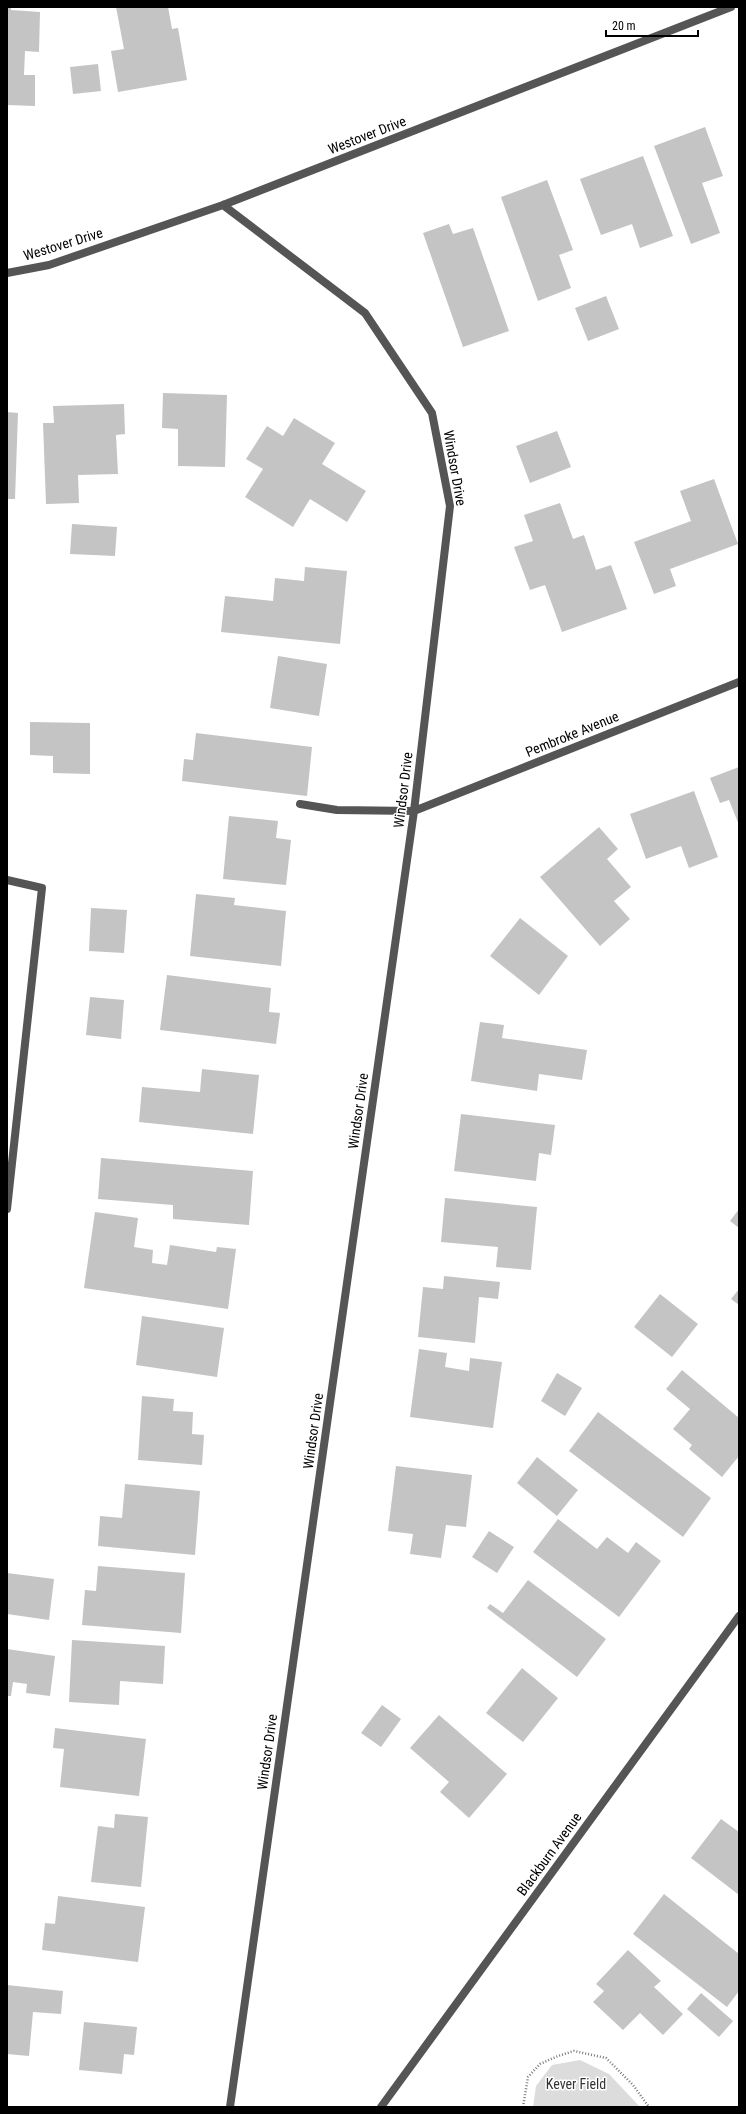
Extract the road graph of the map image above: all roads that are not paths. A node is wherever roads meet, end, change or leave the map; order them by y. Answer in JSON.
{"nodes":[{"id":1,"x":731,"y":7,"type":"edge"},
{"id":2,"x":223,"y":205,"type":"junction"},
{"id":3,"x":7,"y":273,"type":"edge"},
{"id":4,"x":739,"y":682,"type":"edge"},
{"id":5,"x":300,"y":804,"type":"dead end"},
{"id":6,"x":414,"y":811,"type":"junction"},
{"id":7,"x":7,"y":880,"type":"edge"},
{"id":8,"x":7,"y":1209,"type":"edge"},
{"id":9,"x":739,"y":1616,"type":"edge"},
{"id":10,"x":230,"y":2107,"type":"edge"},
{"id":11,"x":381,"y":2107,"type":"edge"}],
"edges":[{"from":1,"to":2,"type":"street","name":"Westover Drive"},
{"from":2,"to":3,"type":"street","name":"Westover Drive"},
{"from":2,"to":6,"type":"street","name":"Windsor Drive"},
{"from":4,"to":6,"type":"street","name":"Pembroke Avenue"},
{"from":5,"to":6,"type":"street"},
{"from":6,"to":10,"type":"street","name":"Windsor Drive"},
{"from":7,"to":8,"type":"street"},
{"from":9,"to":11,"type":"street","name":"Blackburn Avenue"}]}
